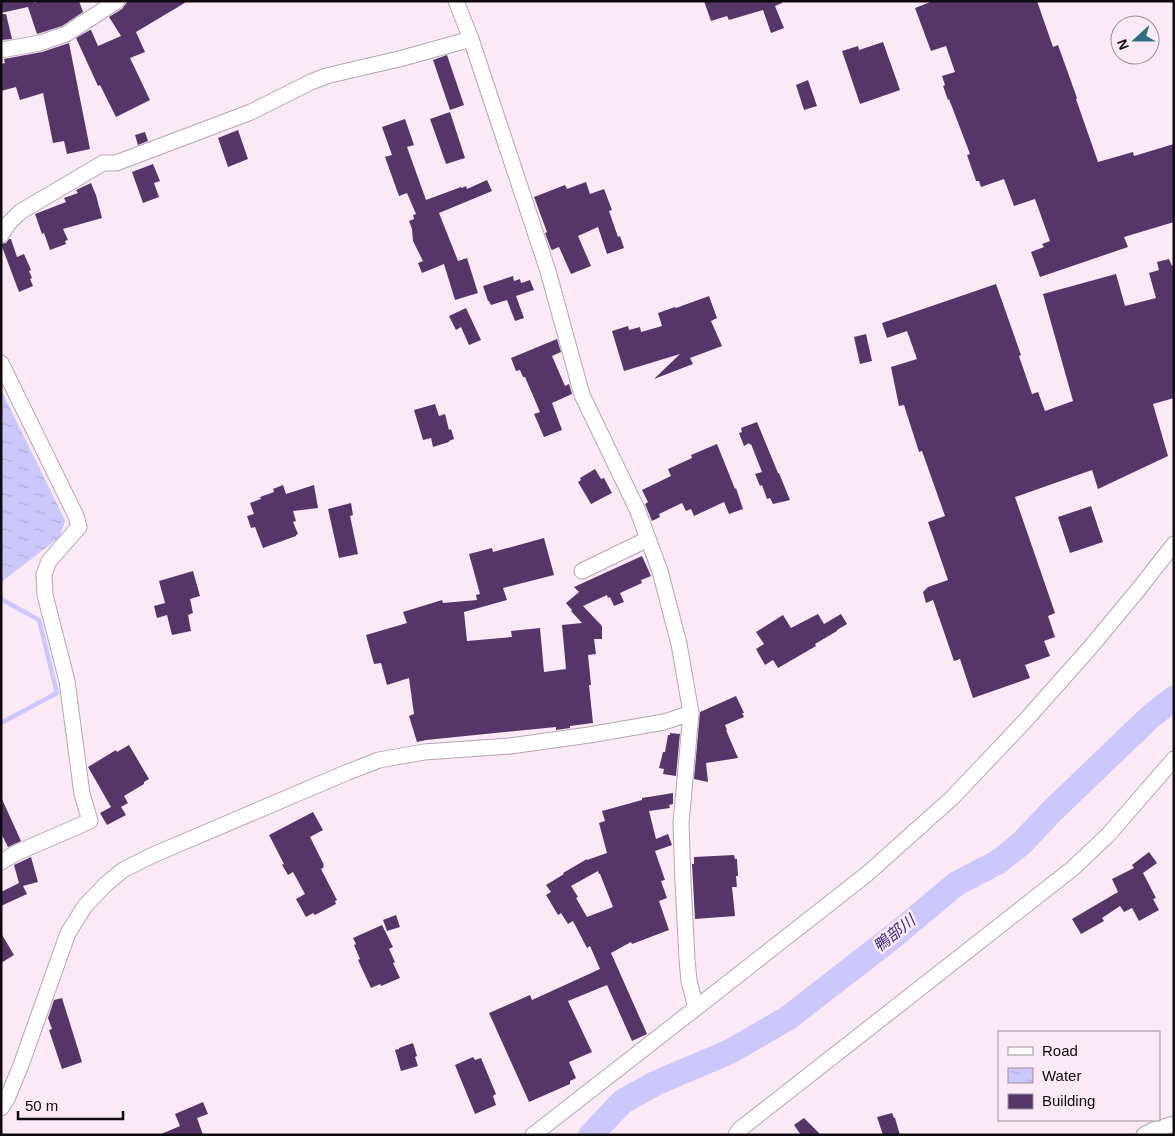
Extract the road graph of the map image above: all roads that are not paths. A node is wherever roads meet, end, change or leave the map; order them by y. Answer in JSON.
{"nodes":[{"id":1,"x":117,"y":1,"type":"edge"},
{"id":2,"x":456,"y":1,"type":"edge"},
{"id":3,"x":471,"y":39,"type":"junction"},
{"id":4,"x":1,"y":50,"type":"edge"},
{"id":5,"x":1,"y":235,"type":"edge"},
{"id":6,"x":1,"y":363,"type":"edge"},
{"id":7,"x":648,"y":539,"type":"junction"},
{"id":8,"x":1174,"y":544,"type":"edge"},
{"id":9,"x":582,"y":571,"type":"dead end"},
{"id":10,"x":691,"y":713,"type":"junction"},
{"id":11,"x":1174,"y":759,"type":"edge"},
{"id":12,"x":1,"y":862,"type":"edge"},
{"id":13,"x":696,"y":1008,"type":"junction"},
{"id":14,"x":1,"y":1108,"type":"edge"},
{"id":15,"x":1174,"y":1124,"type":"edge"},
{"id":16,"x":533,"y":1135,"type":"edge"},
{"id":17,"x":736,"y":1135,"type":"edge"},
{"id":18,"x":1144,"y":1135,"type":"edge"}],
"edges":[{"from":1,"to":4,"type":"street"},
{"from":2,"to":3,"type":"street"},
{"from":3,"to":5,"type":"street"},
{"from":3,"to":7,"type":"street"},
{"from":6,"to":12,"type":"street"},
{"from":7,"to":9,"type":"street"},
{"from":7,"to":10,"type":"street"},
{"from":8,"to":13,"type":"street"},
{"from":10,"to":13,"type":"street"},
{"from":10,"to":14,"type":"street"},
{"from":11,"to":17,"type":"street"},
{"from":13,"to":16,"type":"street"},
{"from":15,"to":18,"type":"street"}]}
